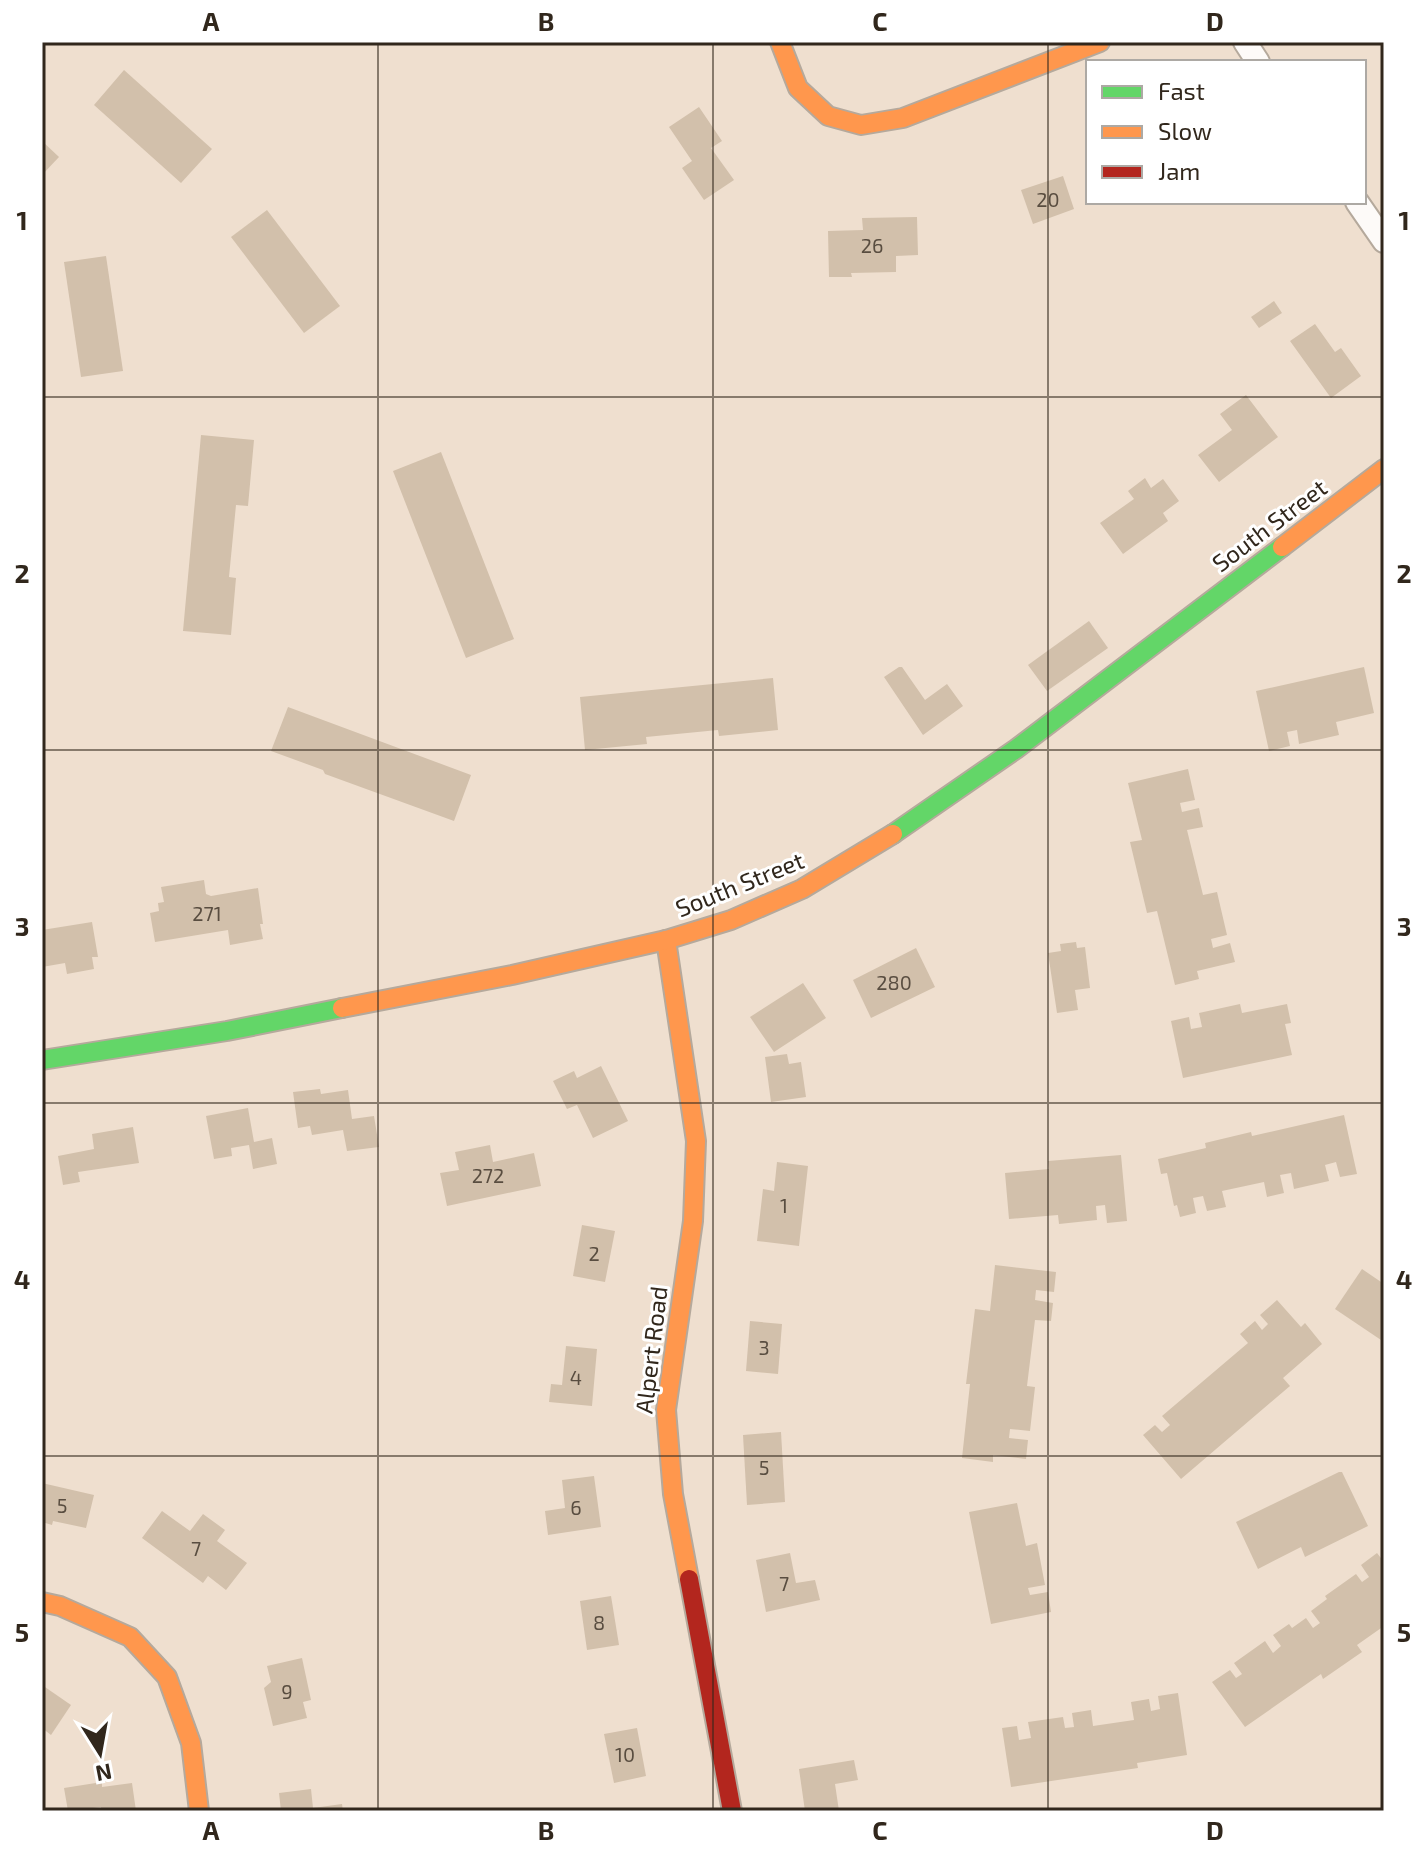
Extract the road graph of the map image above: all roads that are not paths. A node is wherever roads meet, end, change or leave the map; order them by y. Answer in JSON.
{"nodes":[{"id":1,"x":780,"y":42,"type":"edge"},
{"id":2,"x":1100,"y":42,"type":"edge"},
{"id":3,"x":1245,"y":42,"type":"edge"},
{"id":4,"x":1257,"y":60,"type":"edge"},
{"id":5,"x":1358,"y":204,"type":"edge"},
{"id":6,"x":1384,"y":241,"type":"edge"},
{"id":7,"x":1384,"y":469,"type":"edge"},
{"id":8,"x":666,"y":940,"type":"junction"},
{"id":9,"x":42,"y":1060,"type":"edge"},
{"id":10,"x":42,"y":1602,"type":"edge"},
{"id":11,"x":199,"y":1811,"type":"edge"},
{"id":12,"x":732,"y":1811,"type":"edge"}],
"edges":[{"from":1,"to":2,"type":"street"},
{"from":3,"to":4,"type":"street"},
{"from":5,"to":6,"type":"street"},
{"from":7,"to":8,"type":"street","name":"South Street"},
{"from":8,"to":9,"type":"street","name":"South Street"},
{"from":8,"to":12,"type":"street","name":"Alpert Road"},
{"from":10,"to":11,"type":"street"}]}
